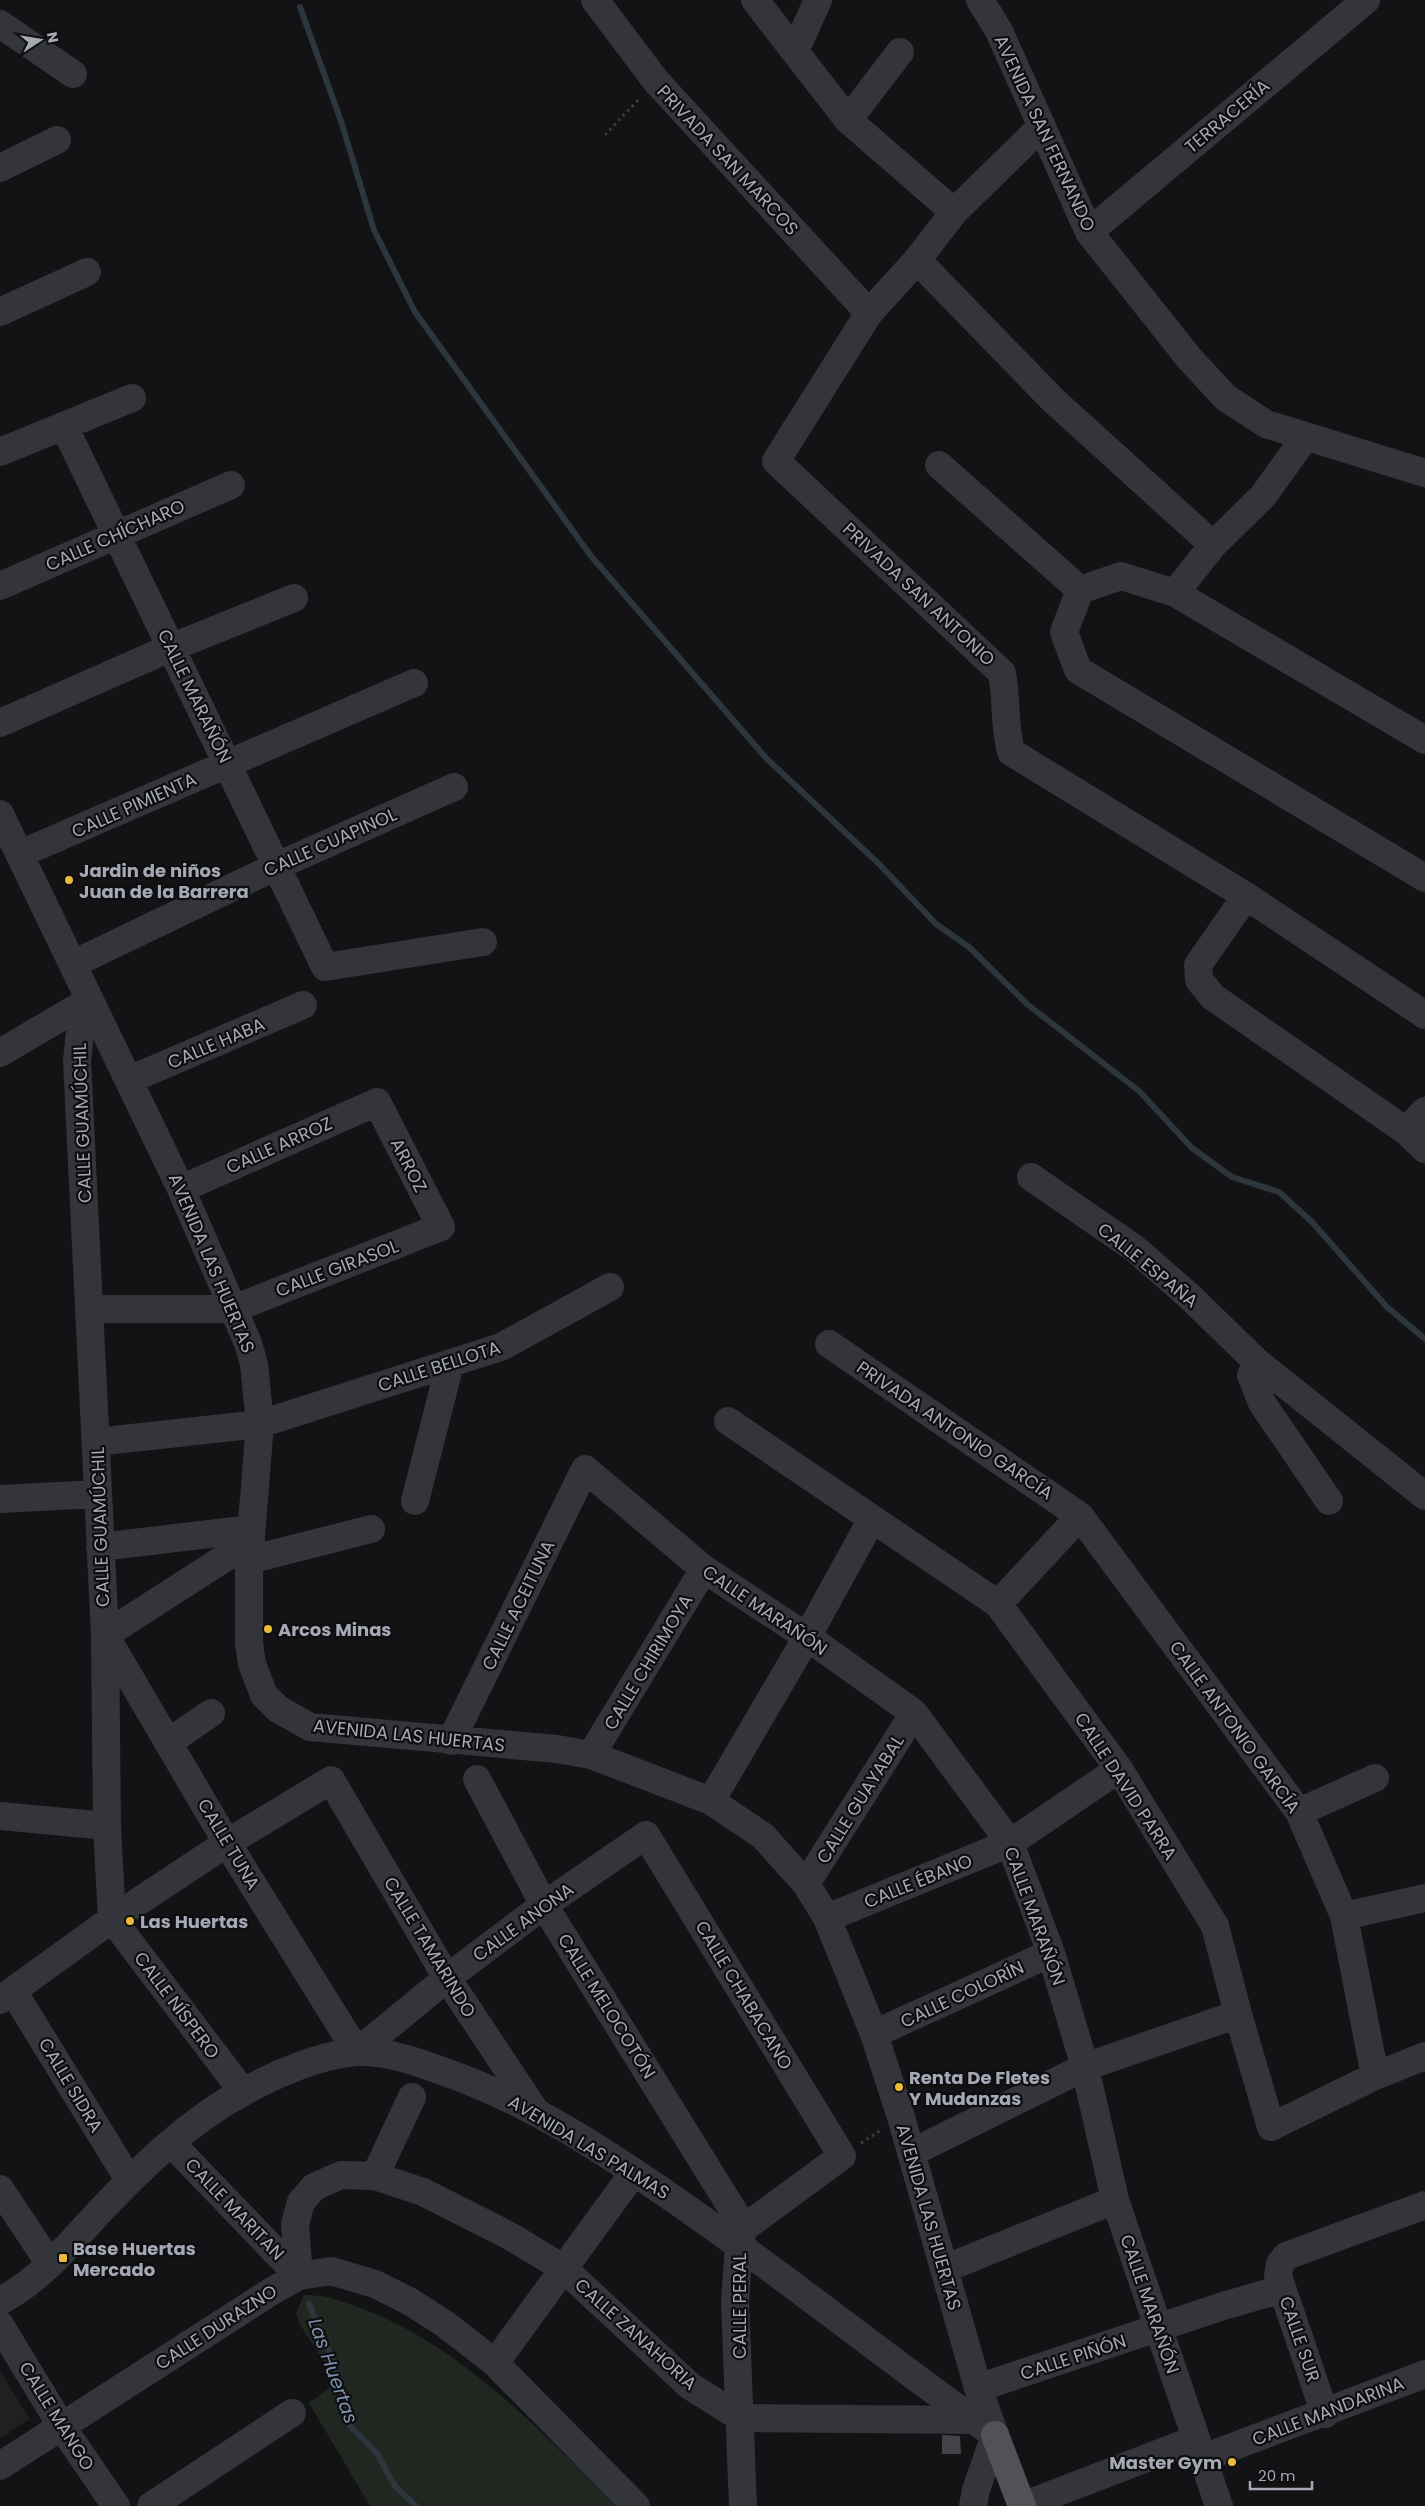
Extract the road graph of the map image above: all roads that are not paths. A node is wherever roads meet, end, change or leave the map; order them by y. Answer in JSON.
{"nodes":[{"id":1,"x":595,"y":0,"type":"edge"},
{"id":2,"x":756,"y":0,"type":"edge"},
{"id":3,"x":818,"y":0,"type":"edge"},
{"id":4,"x":980,"y":0,"type":"edge"},
{"id":5,"x":1366,"y":0,"type":"edge"},
{"id":6,"x":0,"y":24,"type":"edge"},
{"id":7,"x":795,"y":51,"type":"junction"},
{"id":8,"x":900,"y":52,"type":"dead end"},
{"id":9,"x":73,"y":74,"type":"dead end"},
{"id":10,"x":848,"y":120,"type":"junction"},
{"id":11,"x":1042,"y":126,"type":"junction"},
{"id":12,"x":57,"y":140,"type":"dead end"},
{"id":13,"x":0,"y":168,"type":"edge"},
{"id":14,"x":954,"y":212,"type":"junction"},
{"id":15,"x":1088,"y":232,"type":"junction"},
{"id":16,"x":917,"y":260,"type":"junction"},
{"id":17,"x":87,"y":272,"type":"dead end"},
{"id":18,"x":0,"y":312,"type":"edge"},
{"id":19,"x":869,"y":313,"type":"junction"},
{"id":20,"x":132,"y":398,"type":"dead end"},
{"id":21,"x":64,"y":426,"type":"junction"},
{"id":22,"x":1306,"y":436,"type":"junction"},
{"id":23,"x":0,"y":452,"type":"edge"},
{"id":24,"x":939,"y":465,"type":"dead end"},
{"id":25,"x":1425,"y":473,"type":"edge"},
{"id":26,"x":231,"y":485,"type":"dead end"},
{"id":27,"x":117,"y":535,"type":"junction"},
{"id":28,"x":1213,"y":545,"type":"junction"},
{"id":29,"x":0,"y":586,"type":"edge"},
{"id":30,"x":1080,"y":590,"type":"junction"},
{"id":31,"x":1175,"y":593,"type":"junction"},
{"id":32,"x":294,"y":598,"type":"dead end"},
{"id":33,"x":170,"y":648,"type":"junction"},
{"id":34,"x":414,"y":683,"type":"dead end"},
{"id":35,"x":0,"y":723,"type":"edge"},
{"id":36,"x":1425,"y":740,"type":"edge"},
{"id":37,"x":228,"y":764,"type":"junction"},
{"id":38,"x":454,"y":787,"type":"dead end"},
{"id":39,"x":0,"y":814,"type":"edge"},
{"id":40,"x":20,"y":854,"type":"junction"},
{"id":41,"x":277,"y":866,"type":"junction"},
{"id":42,"x":1425,"y":878,"type":"edge"},
{"id":43,"x":1246,"y":896,"type":"junction"},
{"id":44,"x":483,"y":942,"type":"dead end"},
{"id":45,"x":73,"y":964,"type":"junction"},
{"id":46,"x":90,"y":1000,"type":"junction"},
{"id":47,"x":303,"y":1005,"type":"dead end"},
{"id":48,"x":1425,"y":1015,"type":"edge"},
{"id":49,"x":0,"y":1053,"type":"edge"},
{"id":50,"x":129,"y":1080,"type":"junction"},
{"id":51,"x":378,"y":1102,"type":"joint"},
{"id":52,"x":1419,"y":1130,"type":"edge"},
{"id":53,"x":1031,"y":1177,"type":"dead end"},
{"id":54,"x":181,"y":1189,"type":"junction"},
{"id":55,"x":441,"y":1227,"type":"joint"},
{"id":56,"x":610,"y":1287,"type":"dead end"},
{"id":57,"x":89,"y":1309,"type":"junction"},
{"id":58,"x":233,"y":1309,"type":"junction"},
{"id":59,"x":829,"y":1344,"type":"dead end"},
{"id":60,"x":1257,"y":1362,"type":"junction"},
{"id":61,"x":450,"y":1364,"type":"junction"},
{"id":62,"x":728,"y":1421,"type":"dead end"},
{"id":63,"x":260,"y":1424,"type":"junction"},
{"id":64,"x":96,"y":1442,"type":"junction"},
{"id":65,"x":585,"y":1469,"type":"joint"},
{"id":66,"x":98,"y":1494,"type":"junction"},
{"id":67,"x":1425,"y":1496,"type":"edge"},
{"id":68,"x":0,"y":1499,"type":"edge"},
{"id":69,"x":415,"y":1500,"type":"dead end"},
{"id":70,"x":1329,"y":1500,"type":"dead end"},
{"id":71,"x":1080,"y":1516,"type":"junction"},
{"id":72,"x":872,"y":1519,"type":"junction"},
{"id":73,"x":371,"y":1529,"type":"dead end"},
{"id":74,"x":250,"y":1543,"type":"junction"},
{"id":75,"x":100,"y":1546,"type":"junction"},
{"id":76,"x":704,"y":1569,"type":"junction"},
{"id":77,"x":998,"y":1604,"type":"junction"},
{"id":78,"x":105,"y":1634,"type":"junction"},
{"id":79,"x":807,"y":1637,"type":"junction"},
{"id":80,"x":211,"y":1713,"type":"dead end"},
{"id":81,"x":914,"y":1713,"type":"junction"},
{"id":82,"x":451,"y":1741,"type":"junction"},
{"id":83,"x":169,"y":1742,"type":"junction"},
{"id":84,"x":592,"y":1755,"type":"junction"},
{"id":85,"x":1119,"y":1769,"type":"junction"},
{"id":86,"x":1375,"y":1778,"type":"dead end"},
{"id":87,"x":477,"y":1779,"type":"dead end"},
{"id":88,"x":710,"y":1802,"type":"junction"},
{"id":89,"x":1299,"y":1812,"type":"junction"},
{"id":90,"x":0,"y":1816,"type":"edge"},
{"id":91,"x":107,"y":1826,"type":"junction"},
{"id":92,"x":646,"y":1835,"type":"joint"},
{"id":93,"x":227,"y":1843,"type":"junction"},
{"id":94,"x":1010,"y":1843,"type":"junction"},
{"id":95,"x":806,"y":1884,"type":"junction"},
{"id":96,"x":1425,"y":1898,"type":"edge"},
{"id":97,"x":544,"y":1905,"type":"junction"},
{"id":98,"x":1344,"y":1916,"type":"junction"},
{"id":99,"x":827,"y":1918,"type":"junction"},
{"id":100,"x":112,"y":1919,"type":"junction"},
{"id":101,"x":1051,"y":1953,"type":"junction"},
{"id":102,"x":447,"y":1978,"type":"junction"},
{"id":103,"x":7,"y":1995,"type":"edge"},
{"id":104,"x":1238,"y":2014,"type":"junction"},
{"id":105,"x":874,"y":2034,"type":"junction"},
{"id":106,"x":357,"y":2052,"type":"junction"},
{"id":107,"x":1425,"y":2056,"type":"edge"},
{"id":108,"x":1085,"y":2067,"type":"junction"},
{"id":109,"x":1374,"y":2076,"type":"junction"},
{"id":110,"x":243,"y":2092,"type":"junction"},
{"id":111,"x":412,"y":2097,"type":"dead end"},
{"id":112,"x":535,"y":2111,"type":"junction"},
{"id":113,"x":171,"y":2143,"type":"junction"},
{"id":114,"x":912,"y":2153,"type":"junction"},
{"id":115,"x":842,"y":2156,"type":"joint"},
{"id":116,"x":634,"y":2172,"type":"junction"},
{"id":117,"x":375,"y":2176,"type":"junction"},
{"id":118,"x":129,"y":2180,"type":"junction"},
{"id":119,"x":0,"y":2189,"type":"edge"},
{"id":120,"x":1114,"y":2200,"type":"junction"},
{"id":121,"x":1425,"y":2205,"type":"edge"},
{"id":122,"x":741,"y":2236,"type":"junction"},
{"id":123,"x":50,"y":2264,"type":"junction"},
{"id":124,"x":563,"y":2268,"type":"junction"},
{"id":125,"x":944,"y":2269,"type":"junction"},
{"id":126,"x":299,"y":2276,"type":"junction"},
{"id":127,"x":1281,"y":2276,"type":"junction"},
{"id":128,"x":0,"y":2301,"type":"edge"},
{"id":129,"x":0,"y":2325,"type":"edge"},
{"id":130,"x":1158,"y":2329,"type":"junction"},
{"id":131,"x":494,"y":2363,"type":"junction"},
{"id":132,"x":1425,"y":2374,"type":"edge"},
{"id":133,"x":978,"y":2388,"type":"junction"},
{"id":134,"x":292,"y":2413,"type":"dead end"},
{"id":135,"x":1325,"y":2414,"type":"junction"},
{"id":136,"x":741,"y":2418,"type":"junction"},
{"id":137,"x":62,"y":2427,"type":"junction"},
{"id":138,"x":984,"y":2428,"type":"junction"},
{"id":139,"x":1200,"y":2449,"type":"junction"},
{"id":140,"x":0,"y":2466,"type":"edge"},
{"id":141,"x":116,"y":2506,"type":"edge"},
{"id":142,"x":151,"y":2506,"type":"edge"},
{"id":143,"x":636,"y":2506,"type":"edge"},
{"id":144,"x":743,"y":2506,"type":"edge"},
{"id":145,"x":974,"y":2506,"type":"edge"},
{"id":146,"x":1022,"y":2506,"type":"edge"},
{"id":147,"x":1219,"y":2506,"type":"edge"}],
"edges":[{"from":1,"to":19,"type":"street","name":"PRIVADA SAN MARCOS"},
{"from":2,"to":7,"type":"street"},
{"from":3,"to":7,"type":"street"},
{"from":4,"to":11,"type":"street","name":"AVENIDA SAN FERNANDO"},
{"from":5,"to":15,"type":"street","name":"TERRACERÍA"},
{"from":6,"to":9,"type":"street"},
{"from":7,"to":10,"type":"street"},
{"from":8,"to":10,"type":"street"},
{"from":10,"to":14,"type":"street"},
{"from":11,"to":14,"type":"street"},
{"from":11,"to":15,"type":"street","name":"AVENIDA SAN FERNANDO"},
{"from":12,"to":13,"type":"street"},
{"from":14,"to":16,"type":"street"},
{"from":15,"to":22,"type":"street","name":"AVENIDA SAN FERNANDO"},
{"from":16,"to":19,"type":"street"},
{"from":16,"to":28,"type":"street"},
{"from":17,"to":18,"type":"street"},
{"from":19,"to":43,"type":"street","name":"PRIVADA SAN ANTONIO"},
{"from":20,"to":21,"type":"street"},
{"from":21,"to":23,"type":"street"},
{"from":21,"to":27,"type":"street","name":"CALLE MARAÑÓN"},
{"from":22,"to":25,"type":"street","name":"AVENIDA SAN FERNANDO"},
{"from":22,"to":28,"type":"street"},
{"from":24,"to":30,"type":"street"},
{"from":26,"to":27,"type":"street","name":"CALLE CHÍCHARO"},
{"from":27,"to":29,"type":"street","name":"CALLE CHÍCHARO"},
{"from":27,"to":33,"type":"street","name":"CALLE MARAÑÓN"},
{"from":28,"to":31,"type":"street"},
{"from":30,"to":31,"type":"street"},
{"from":30,"to":42,"type":"street"},
{"from":31,"to":36,"type":"street"},
{"from":32,"to":33,"type":"street"},
{"from":33,"to":35,"type":"street"},
{"from":33,"to":37,"type":"street","name":"CALLE MARAÑÓN"},
{"from":34,"to":37,"type":"street","name":"CALLE PIMIENTA"},
{"from":37,"to":40,"type":"street","name":"CALLE PIMIENTA"},
{"from":37,"to":41,"type":"street","name":"CALLE MARAÑÓN"},
{"from":38,"to":41,"type":"street","name":"CALLE CUAPINOL"},
{"from":39,"to":40,"type":"street","name":"AVENIDA LAS HUERTAS"},
{"from":40,"to":45,"type":"street","name":"AVENIDA LAS HUERTAS"},
{"from":41,"to":44,"type":"street","name":"CALLE MARAÑÓN"},
{"from":41,"to":45,"type":"street","name":"CALLE CUAPINOL"},
{"from":43,"to":48,"type":"street"},
{"from":43,"to":52,"type":"street"},
{"from":45,"to":46,"type":"street","name":"AVENIDA LAS HUERTAS"},
{"from":46,"to":49,"type":"street"},
{"from":46,"to":50,"type":"street","name":"AVENIDA LAS HUERTAS"},
{"from":46,"to":57,"type":"street","name":"CALLE GUAMÚCHIL"},
{"from":47,"to":50,"type":"street","name":"CALLE HABA"},
{"from":50,"to":54,"type":"street","name":"AVENIDA LAS HUERTAS"},
{"from":51,"to":54,"type":"street","name":"CALLE ARROZ"},
{"from":51,"to":55,"type":"street","name":"ARROZ"},
{"from":53,"to":60,"type":"street","name":"CALLE ESPAÑA"},
{"from":54,"to":58,"type":"street","name":"AVENIDA LAS HUERTAS"},
{"from":55,"to":58,"type":"street","name":"CALLE GIRASOL"},
{"from":56,"to":61,"type":"street","name":"CALLE BELLOTA"},
{"from":57,"to":58,"type":"street"},
{"from":57,"to":64,"type":"street","name":"CALLE GUAMÚCHIL"},
{"from":58,"to":63,"type":"street","name":"AVENIDA LAS HUERTAS"},
{"from":59,"to":71,"type":"street","name":"PRIVADA ANTONIO GARCÍA"},
{"from":60,"to":67,"type":"street","name":"CALLE ESPAÑA"},
{"from":60,"to":70,"type":"street"},
{"from":61,"to":63,"type":"street","name":"CALLE BELLOTA"},
{"from":61,"to":69,"type":"street"},
{"from":62,"to":72,"type":"street","name":"CALLE DAVID PARRA"},
{"from":63,"to":64,"type":"street","name":"CALLE BELLOTA"},
{"from":63,"to":74,"type":"street","name":"AVENIDA LAS HUERTAS"},
{"from":64,"to":66,"type":"street","name":"CALLE GUAMÚCHIL"},
{"from":65,"to":76,"type":"street","name":"CALLE MARAÑÓN"},
{"from":65,"to":82,"type":"street","name":"CALLE ACEITUNA"},
{"from":66,"to":68,"type":"street"},
{"from":66,"to":75,"type":"street","name":"CALLE GUAMÚCHIL"},
{"from":71,"to":77,"type":"street"},
{"from":71,"to":89,"type":"street","name":"CALLE ANTONIO GARCÍA"},
{"from":72,"to":77,"type":"street","name":"CALLE DAVID PARRA"},
{"from":72,"to":79,"type":"street"},
{"from":73,"to":74,"type":"street"},
{"from":74,"to":75,"type":"street"},
{"from":74,"to":78,"type":"street"},
{"from":74,"to":82,"type":"street","name":"AVENIDA LAS HUERTAS"},
{"from":75,"to":78,"type":"street","name":"CALLE GUAMÚCHIL"},
{"from":76,"to":79,"type":"street","name":"CALLE MARAÑÓN"},
{"from":76,"to":84,"type":"street","name":"CALLE CHIRIMOYA"},
{"from":77,"to":85,"type":"street","name":"CALLE DAVID PARRA"},
{"from":78,"to":83,"type":"street","name":"CALLE TUNA"},
{"from":78,"to":91,"type":"street","name":"CALLE GUAMÚCHIL"},
{"from":79,"to":81,"type":"street","name":"CALLE MARAÑÓN"},
{"from":79,"to":88,"type":"street"},
{"from":80,"to":83,"type":"street"},
{"from":81,"to":94,"type":"street","name":"CALLE MARAÑÓN"},
{"from":81,"to":95,"type":"street","name":"CALLE GUAYABAL"},
{"from":82,"to":84,"type":"street","name":"AVENIDA LAS HUERTAS"},
{"from":83,"to":93,"type":"street","name":"CALLE TUNA"},
{"from":84,"to":88,"type":"street","name":"AVENIDA LAS HUERTAS"},
{"from":85,"to":94,"type":"street","name":"CALLE ÉBANO"},
{"from":85,"to":104,"type":"street","name":"CALLE DAVID PARRA"},
{"from":86,"to":89,"type":"street"},
{"from":87,"to":97,"type":"street","name":"CALLE MELOCOTÓN"},
{"from":88,"to":95,"type":"street","name":"AVENIDA LAS HUERTAS"},
{"from":89,"to":98,"type":"street","name":"CALLE ANTONIO GARCÍA"},
{"from":90,"to":91,"type":"street"},
{"from":91,"to":100,"type":"street","name":"CALLE GUAMÚCHIL"},
{"from":92,"to":97,"type":"street","name":"CALLE ANONA"},
{"from":92,"to":115,"type":"street","name":"CALLE CHABACANO"},
{"from":93,"to":100,"type":"street"},
{"from":93,"to":102,"type":"street","name":"CALLE TAMARINDO"},
{"from":93,"to":106,"type":"street","name":"CALLE TUNA"},
{"from":94,"to":99,"type":"street","name":"CALLE ÉBANO"},
{"from":94,"to":101,"type":"street","name":"CALLE MARAÑÓN"},
{"from":95,"to":99,"type":"street","name":"AVENIDA LAS HUERTAS"},
{"from":96,"to":98,"type":"street"},
{"from":97,"to":102,"type":"street","name":"CALLE ANONA"},
{"from":97,"to":122,"type":"street","name":"CALLE MELOCOTÓN"},
{"from":98,"to":109,"type":"street","name":"CALLE ANTONIO GARCÍA"},
{"from":99,"to":105,"type":"street","name":"AVENIDA LAS HUERTAS"},
{"from":100,"to":103,"type":"street"},
{"from":100,"to":110,"type":"street","name":"CALLE NÍSPERO"},
{"from":101,"to":105,"type":"street","name":"CALLE COLORÍN"},
{"from":101,"to":108,"type":"street","name":"CALLE MARAÑÓN"},
{"from":102,"to":106,"type":"street","name":"CALLE ANONA"},
{"from":102,"to":112,"type":"street","name":"CALLE TAMARINDO"},
{"from":103,"to":118,"type":"street","name":"CALLE SIDRA"},
{"from":104,"to":108,"type":"street"},
{"from":104,"to":109,"type":"street","name":"CALLE DAVID PARRA"},
{"from":105,"to":114,"type":"street","name":"AVENIDA LAS HUERTAS"},
{"from":106,"to":110,"type":"street","name":"AVENIDA LAS PALMAS"},
{"from":106,"to":112,"type":"street","name":"AVENIDA LAS PALMAS"},
{"from":107,"to":109,"type":"street"},
{"from":108,"to":114,"type":"street"},
{"from":108,"to":120,"type":"street","name":"CALLE MARAÑÓN"},
{"from":110,"to":113,"type":"street","name":"AVENIDA LAS PALMAS"},
{"from":111,"to":117,"type":"street"},
{"from":112,"to":116,"type":"street","name":"AVENIDA LAS PALMAS"},
{"from":113,"to":118,"type":"street","name":"AVENIDA LAS PALMAS"},
{"from":113,"to":126,"type":"street","name":"CALLE MARITAN"},
{"from":114,"to":125,"type":"street","name":"AVENIDA LAS HUERTAS"},
{"from":115,"to":122,"type":"street","name":"CALLE PERAL"},
{"from":116,"to":122,"type":"street","name":"AVENIDA LAS PALMAS"},
{"from":116,"to":124,"type":"street"},
{"from":117,"to":124,"type":"street","name":"CALLE ZANAHORIA"},
{"from":117,"to":126,"type":"street"},
{"from":118,"to":123,"type":"street","name":"AVENIDA LAS PALMAS"},
{"from":119,"to":123,"type":"street"},
{"from":120,"to":125,"type":"street"},
{"from":120,"to":130,"type":"street","name":"CALLE MARAÑÓN"},
{"from":121,"to":127,"type":"street","name":"CALLE PIÑÓN"},
{"from":122,"to":136,"type":"street","name":"CALLE PERAL"},
{"from":122,"to":138,"type":"street","name":"AVENIDA LAS PALMAS"},
{"from":123,"to":128,"type":"street","name":"AVENIDA LAS PALMAS"},
{"from":124,"to":131,"type":"street"},
{"from":124,"to":136,"type":"street","name":"CALLE ZANAHORIA"},
{"from":125,"to":133,"type":"street","name":"AVENIDA LAS HUERTAS"},
{"from":126,"to":131,"type":"street"},
{"from":126,"to":137,"type":"street","name":"CALLE DURAZNO"},
{"from":127,"to":130,"type":"street","name":"CALLE PIÑÓN"},
{"from":127,"to":135,"type":"street","name":"CALLE SUR"},
{"from":129,"to":137,"type":"street","name":"CALLE MANGO"},
{"from":130,"to":133,"type":"street","name":"CALLE PIÑÓN"},
{"from":130,"to":139,"type":"street","name":"CALLE MARAÑÓN"},
{"from":131,"to":143,"type":"street"},
{"from":132,"to":135,"type":"street","name":"CALLE MANDARINA"},
{"from":133,"to":138,"type":"street","name":"AVENIDA LAS HUERTAS"},
{"from":134,"to":142,"type":"street"},
{"from":135,"to":139,"type":"street","name":"CALLE MANDARINA"},
{"from":136,"to":138,"type":"street"},
{"from":136,"to":144,"type":"street","name":"CALLE PERAL"},
{"from":137,"to":140,"type":"street","name":"CALLE DURAZNO"},
{"from":137,"to":141,"type":"street","name":"CALLE MANGO"},
{"from":138,"to":145,"type":"street"},
{"from":138,"to":146,"type":"main road"},
{"from":139,"to":146,"type":"street","name":"CALLE MANDARINA"},
{"from":139,"to":147,"type":"street","name":"CALLE MARAÑÓN"}]}
